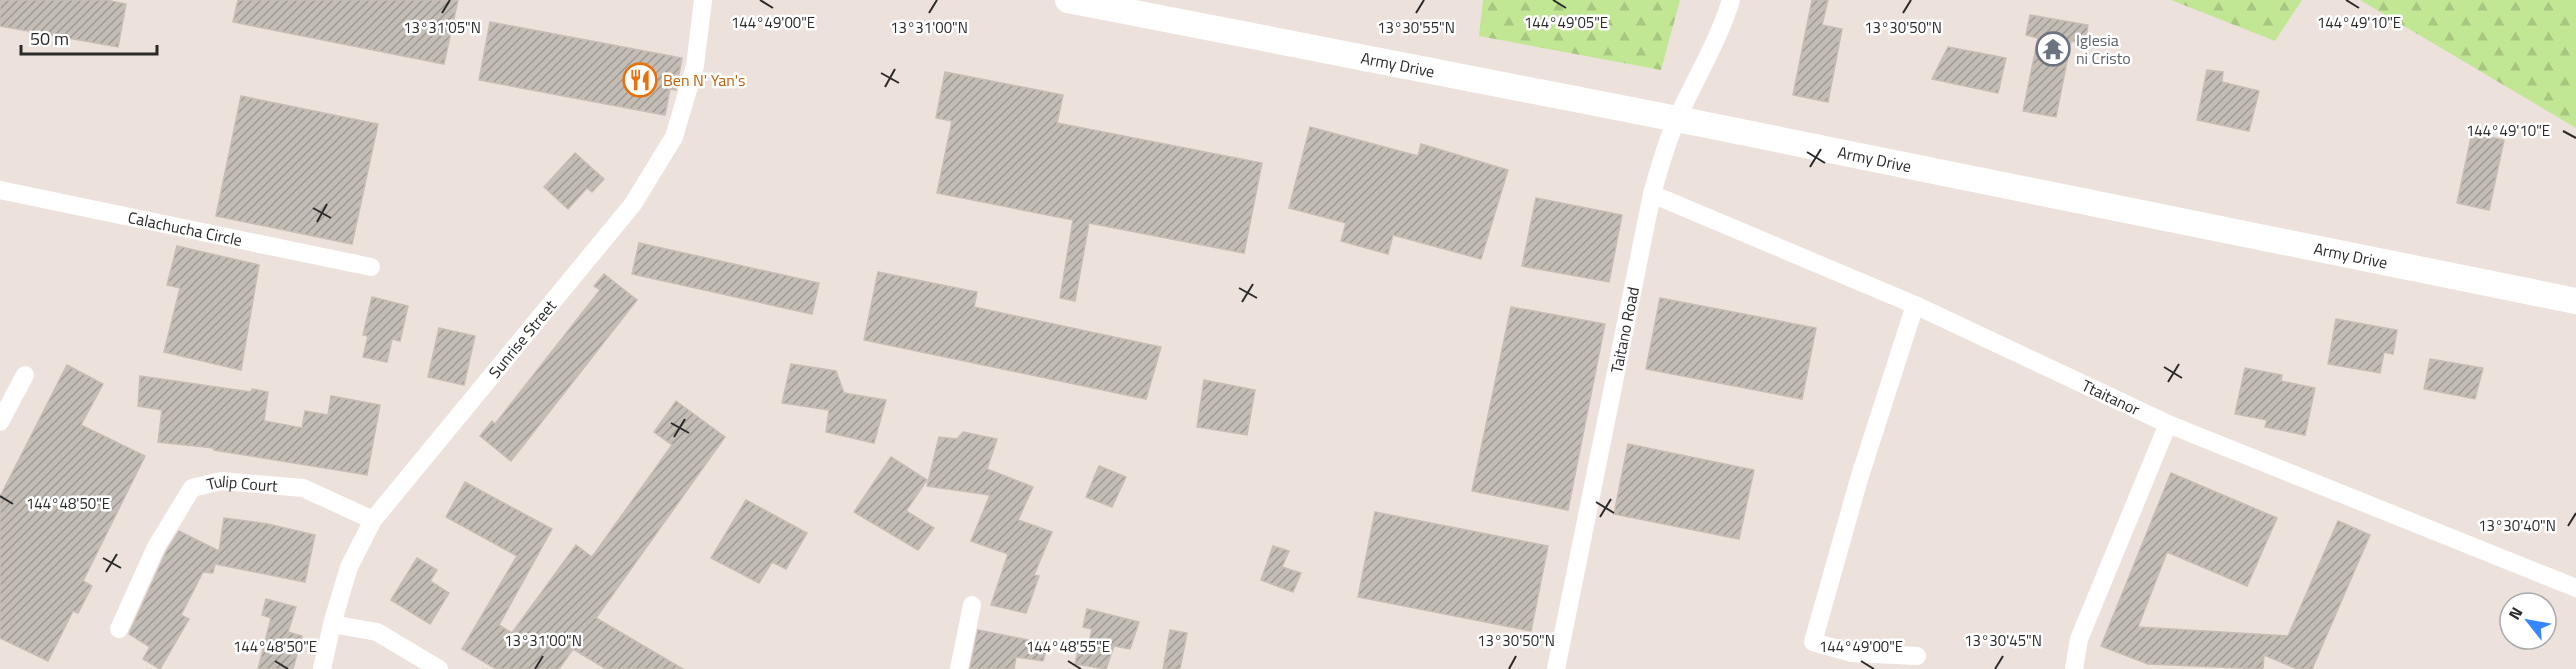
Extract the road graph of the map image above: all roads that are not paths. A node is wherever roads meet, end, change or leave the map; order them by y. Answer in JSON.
{"nodes":[{"id":1,"x":703,"y":0,"type":"edge"},
{"id":2,"x":1068,"y":0,"type":"edge"},
{"id":3,"x":1731,"y":0,"type":"edge"},
{"id":4,"x":1677,"y":119,"type":"junction"},
{"id":5,"x":0,"y":190,"type":"edge"},
{"id":6,"x":1652,"y":194,"type":"junction"},
{"id":7,"x":371,"y":267,"type":"dead end"},
{"id":8,"x":2576,"y":301,"type":"edge"},
{"id":9,"x":1915,"y":305,"type":"junction"},
{"id":10,"x":25,"y":375,"type":"dead end"},
{"id":11,"x":0,"y":422,"type":"edge"},
{"id":12,"x":2168,"y":424,"type":"junction"},
{"id":13,"x":373,"y":520,"type":"junction"},
{"id":14,"x":2576,"y":588,"type":"edge"},
{"id":15,"x":972,"y":605,"type":"dead end"},
{"id":16,"x":332,"y":624,"type":"junction"},
{"id":17,"x":119,"y":629,"type":"dead end"},
{"id":18,"x":1917,"y":656,"type":"dead end"},
{"id":19,"x":322,"y":669,"type":"edge"},
{"id":20,"x":439,"y":669,"type":"edge"},
{"id":21,"x":958,"y":669,"type":"edge"},
{"id":22,"x":1556,"y":669,"type":"edge"},
{"id":23,"x":2074,"y":669,"type":"edge"}],
"edges":[{"from":1,"to":13,"type":"street","name":"Sunrise Street"},
{"from":2,"to":4,"type":"main road","name":"Army Drive"},
{"from":3,"to":4,"type":"street","name":"Taitano Road"},
{"from":4,"to":6,"type":"street","name":"Taitano Road"},
{"from":4,"to":8,"type":"main road","name":"Army Drive"},
{"from":5,"to":7,"type":"street","name":"Calachucha Circle"},
{"from":6,"to":9,"type":"street","name":"Ttaitanor"},
{"from":6,"to":22,"type":"street","name":"Taitano Road"},
{"from":9,"to":12,"type":"street","name":"Ttaitanor"},
{"from":9,"to":18,"type":"street"},
{"from":10,"to":11,"type":"street"},
{"from":12,"to":14,"type":"street","name":"Ttaitanor"},
{"from":12,"to":23,"type":"street"},
{"from":13,"to":16,"type":"street","name":"Sunrise Street"},
{"from":13,"to":17,"type":"street","name":"Tulip Court"},
{"from":15,"to":21,"type":"street"},
{"from":16,"to":19,"type":"street","name":"Sunrise Street"},
{"from":16,"to":20,"type":"street"}]}
